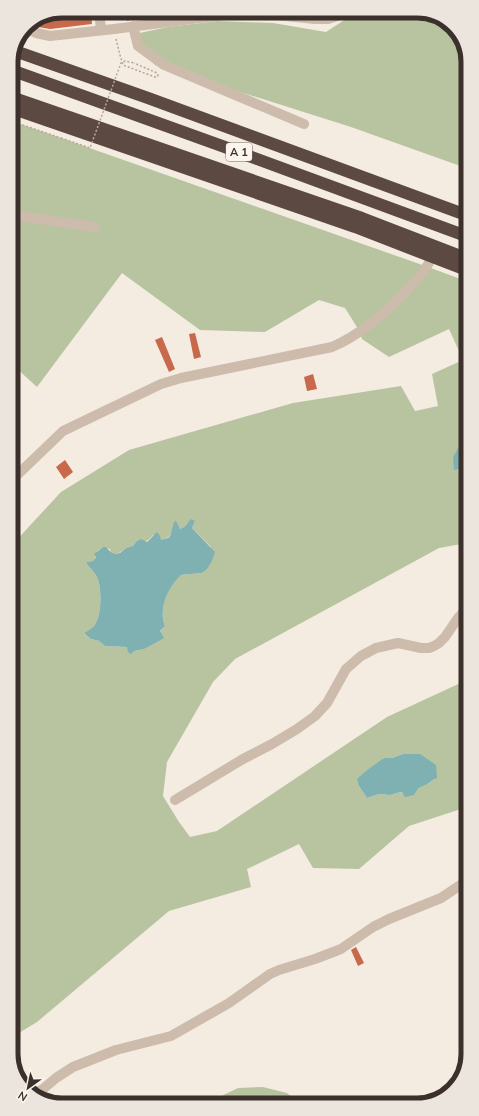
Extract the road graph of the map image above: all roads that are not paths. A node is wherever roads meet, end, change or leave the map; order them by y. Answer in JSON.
{"nodes":[{"id":1,"x":100,"y":18,"type":"edge"},
{"id":2,"x":198,"y":18,"type":"edge"},
{"id":3,"x":305,"y":18,"type":"edge"},
{"id":4,"x":331,"y":18,"type":"edge"},
{"id":5,"x":133,"y":26,"type":"junction"},
{"id":6,"x":102,"y":30,"type":"junction"},
{"id":7,"x":31,"y":31,"type":"edge"},
{"id":8,"x":20,"y":53,"type":"edge"},
{"id":9,"x":18,"y":73,"type":"edge"},
{"id":10,"x":18,"y":99,"type":"edge"},
{"id":11,"x":18,"y":110,"type":"edge"},
{"id":12,"x":304,"y":124,"type":"dead end"},
{"id":13,"x":461,"y":213,"type":"edge"},
{"id":14,"x":18,"y":216,"type":"edge"},
{"id":15,"x":96,"y":227,"type":"dead end"},
{"id":16,"x":461,"y":234,"type":"edge"},
{"id":17,"x":461,"y":256,"type":"edge"},
{"id":18,"x":432,"y":257,"type":"junction"},
{"id":19,"x":461,"y":268,"type":"edge"},
{"id":20,"x":18,"y":474,"type":"edge"},
{"id":21,"x":461,"y":615,"type":"edge"},
{"id":22,"x":175,"y":800,"type":"dead end"},
{"id":23,"x":461,"y":885,"type":"edge"},
{"id":24,"x":39,"y":1091,"type":"edge"}],
"edges":[{"from":1,"to":6,"type":"street"},
{"from":2,"to":5,"type":"street"},
{"from":3,"to":4,"type":"street"},
{"from":5,"to":6,"type":"street"},
{"from":5,"to":12,"type":"street"},
{"from":6,"to":7,"type":"street"},
{"from":8,"to":13,"type":"highway","number":"A 1"},
{"from":9,"to":16,"type":"highway","number":"A 1"},
{"from":10,"to":17,"type":"highway"},
{"from":11,"to":18,"type":"highway"},
{"from":14,"to":15,"type":"street"},
{"from":18,"to":19,"type":"highway"},
{"from":18,"to":20,"type":"street"},
{"from":21,"to":22,"type":"street"},
{"from":23,"to":24,"type":"street"}]}
